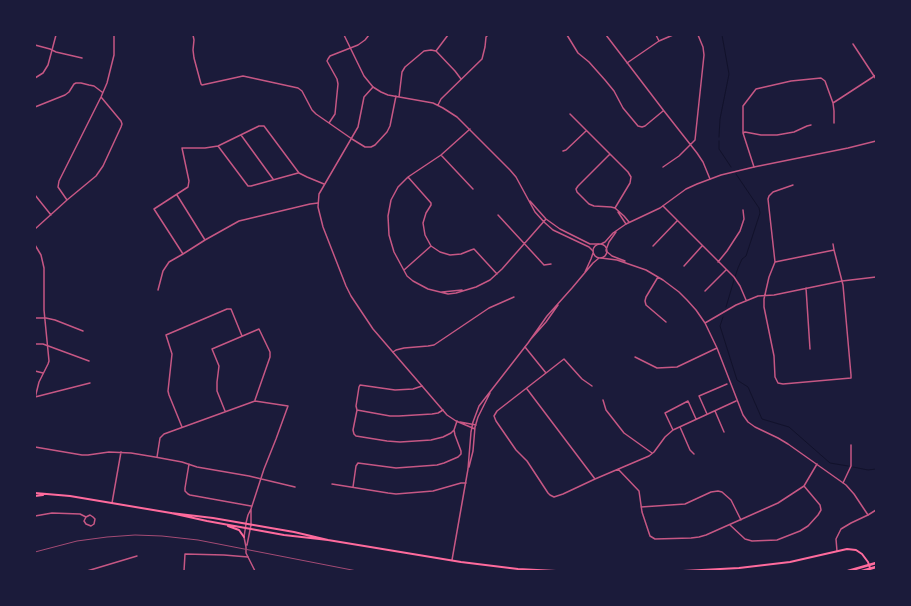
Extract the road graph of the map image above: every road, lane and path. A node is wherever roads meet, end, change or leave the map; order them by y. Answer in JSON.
{"nodes":[{"id":1,"x":56,"y":35,"type":"edge"},
{"id":2,"x":114,"y":35,"type":"edge"},
{"id":3,"x":193,"y":35,"type":"edge"},
{"id":4,"x":344,"y":35,"type":"edge"},
{"id":5,"x":369,"y":35,"type":"edge"},
{"id":6,"x":448,"y":35,"type":"edge"},
{"id":7,"x":483,"y":35,"type":"edge"},
{"id":8,"x":488,"y":35,"type":"edge"},
{"id":9,"x":567,"y":35,"type":"edge"},
{"id":10,"x":606,"y":35,"type":"edge"},
{"id":11,"x":656,"y":35,"type":"edge"},
{"id":12,"x":673,"y":35,"type":"edge"},
{"id":13,"x":698,"y":35,"type":"edge"},
{"id":14,"x":486,"y":37,"type":"junction"},
{"id":15,"x":658,"y":41,"type":"junction"},
{"id":16,"x":853,"y":44,"type":"dead end"},
{"id":17,"x":35,"y":45,"type":"edge"},
{"id":18,"x":351,"y":48,"type":"junction"},
{"id":19,"x":52,"y":50,"type":"junction"},
{"id":20,"x":436,"y":51,"type":"junction"},
{"id":21,"x":82,"y":58,"type":"dead end"},
{"id":22,"x":627,"y":63,"type":"junction"},
{"id":23,"x":875,"y":76,"type":"edge"},
{"id":24,"x":35,"y":78,"type":"edge"},
{"id":25,"x":461,"y":80,"type":"junction"},
{"id":26,"x":876,"y":80,"type":"edge"},
{"id":27,"x":373,"y":87,"type":"junction"},
{"id":28,"x":103,"y":93,"type":"junction"},
{"id":29,"x":396,"y":96,"type":"junction"},
{"id":30,"x":101,"y":97,"type":"junction"},
{"id":31,"x":399,"y":97,"type":"junction"},
{"id":32,"x":833,"y":103,"type":"junction"},
{"id":33,"x":438,"y":105,"type":"junction"},
{"id":34,"x":35,"y":107,"type":"edge"},
{"id":35,"x":664,"y":111,"type":"junction"},
{"id":36,"x":570,"y":114,"type":"dead end"},
{"id":37,"x":329,"y":123,"type":"junction"},
{"id":38,"x":834,"y":123,"type":"dead end"},
{"id":39,"x":811,"y":125,"type":"dead end"},
{"id":40,"x":470,"y":129,"type":"junction"},
{"id":41,"x":586,"y":131,"type":"junction"},
{"id":42,"x":743,"y":133,"type":"junction"},
{"id":43,"x":241,"y":135,"type":"junction"},
{"id":44,"x":352,"y":139,"type":"junction"},
{"id":45,"x":876,"y":141,"type":"edge"},
{"id":46,"x":691,"y":144,"type":"junction"},
{"id":47,"x":218,"y":146,"type":"junction"},
{"id":48,"x":563,"y":151,"type":"dead end"},
{"id":49,"x":610,"y":154,"type":"junction"},
{"id":50,"x":441,"y":155,"type":"junction"},
{"id":51,"x":663,"y":167,"type":"dead end"},
{"id":52,"x":754,"y":167,"type":"junction"},
{"id":53,"x":299,"y":173,"type":"junction"},
{"id":54,"x":408,"y":177,"type":"junction"},
{"id":55,"x":710,"y":179,"type":"junction"},
{"id":56,"x":273,"y":180,"type":"junction"},
{"id":57,"x":324,"y":184,"type":"junction"},
{"id":58,"x":793,"y":185,"type":"dead end"},
{"id":59,"x":473,"y":189,"type":"dead end"},
{"id":60,"x":35,"y":195,"type":"edge"},
{"id":61,"x":177,"y":195,"type":"junction"},
{"id":62,"x":67,"y":200,"type":"junction"},
{"id":63,"x":528,"y":200,"type":"junction"},
{"id":64,"x":318,"y":203,"type":"junction"},
{"id":65,"x":663,"y":206,"type":"junction"},
{"id":66,"x":615,"y":208,"type":"junction"},
{"id":67,"x":617,"y":210,"type":"junction"},
{"id":68,"x":743,"y":210,"type":"dead end"},
{"id":69,"x":51,"y":215,"type":"junction"},
{"id":70,"x":498,"y":215,"type":"dead end"},
{"id":71,"x":546,"y":219,"type":"junction"},
{"id":72,"x":678,"y":221,"type":"junction"},
{"id":73,"x":544,"y":222,"type":"junction"},
{"id":74,"x":629,"y":222,"type":"junction"},
{"id":75,"x":626,"y":224,"type":"junction"},
{"id":76,"x":35,"y":229,"type":"edge"},
{"id":77,"x":617,"y":230,"type":"junction"},
{"id":78,"x":205,"y":240,"type":"junction"},
{"id":79,"x":524,"y":243,"type":"junction"},
{"id":80,"x":600,"y":244,"type":"junction"},
{"id":81,"x":833,"y":244,"type":"dead end"},
{"id":82,"x":35,"y":245,"type":"edge"},
{"id":83,"x":431,"y":246,"type":"junction"},
{"id":84,"x":653,"y":246,"type":"dead end"},
{"id":85,"x":702,"y":246,"type":"junction"},
{"id":86,"x":606,"y":250,"type":"junction"},
{"id":87,"x":834,"y":250,"type":"junction"},
{"id":88,"x":593,"y":252,"type":"junction"},
{"id":89,"x":183,"y":254,"type":"junction"},
{"id":90,"x":600,"y":258,"type":"junction"},
{"id":91,"x":718,"y":262,"type":"junction"},
{"id":92,"x":774,"y":262,"type":"junction"},
{"id":93,"x":551,"y":264,"type":"dead end"},
{"id":94,"x":630,"y":264,"type":"junction"},
{"id":95,"x":684,"y":266,"type":"dead end"},
{"id":96,"x":404,"y":270,"type":"junction"},
{"id":97,"x":726,"y":270,"type":"junction"},
{"id":98,"x":584,"y":273,"type":"junction"},
{"id":99,"x":497,"y":274,"type":"junction"},
{"id":100,"x":876,"y":276,"type":"edge"},
{"id":101,"x":658,"y":277,"type":"junction"},
{"id":102,"x":842,"y":281,"type":"junction"},
{"id":103,"x":806,"y":288,"type":"junction"},
{"id":104,"x":158,"y":290,"type":"dead end"},
{"id":105,"x":705,"y":291,"type":"dead end"},
{"id":106,"x":765,"y":295,"type":"junction"},
{"id":107,"x":514,"y":297,"type":"dead end"},
{"id":108,"x":746,"y":300,"type":"junction"},
{"id":109,"x":35,"y":318,"type":"edge"},
{"id":110,"x":44,"y":318,"type":"junction"},
{"id":111,"x":666,"y":322,"type":"dead end"},
{"id":112,"x":705,"y":323,"type":"junction"},
{"id":113,"x":83,"y":331,"type":"dead end"},
{"id":114,"x":242,"y":336,"type":"junction"},
{"id":115,"x":35,"y":344,"type":"edge"},
{"id":116,"x":47,"y":346,"type":"junction"},
{"id":117,"x":525,"y":347,"type":"junction"},
{"id":118,"x":717,"y":348,"type":"junction"},
{"id":119,"x":810,"y":349,"type":"dead end"},
{"id":120,"x":392,"y":353,"type":"junction"},
{"id":121,"x":635,"y":356,"type":"dead end"},
{"id":122,"x":89,"y":361,"type":"dead end"},
{"id":123,"x":35,"y":371,"type":"edge"},
{"id":124,"x":43,"y":373,"type":"junction"},
{"id":125,"x":546,"y":373,"type":"junction"},
{"id":126,"x":90,"y":383,"type":"dead end"},
{"id":127,"x":727,"y":384,"type":"dead end"},
{"id":128,"x":36,"y":386,"type":"edge"},
{"id":129,"x":422,"y":386,"type":"junction"},
{"id":130,"x":592,"y":386,"type":"dead end"},
{"id":131,"x":527,"y":389,"type":"junction"},
{"id":132,"x":492,"y":390,"type":"junction"},
{"id":133,"x":35,"y":398,"type":"edge"},
{"id":134,"x":603,"y":400,"type":"dead end"},
{"id":135,"x":255,"y":401,"type":"junction"},
{"id":136,"x":737,"y":401,"type":"junction"},
{"id":137,"x":357,"y":410,"type":"junction"},
{"id":138,"x":443,"y":410,"type":"junction"},
{"id":139,"x":225,"y":411,"type":"junction"},
{"id":140,"x":715,"y":411,"type":"junction"},
{"id":141,"x":707,"y":414,"type":"junction"},
{"id":142,"x":696,"y":419,"type":"junction"},
{"id":143,"x":458,"y":422,"type":"junction"},
{"id":144,"x":472,"y":424,"type":"junction"},
{"id":145,"x":476,"y":425,"type":"junction"},
{"id":146,"x":182,"y":427,"type":"junction"},
{"id":147,"x":680,"y":427,"type":"junction"},
{"id":148,"x":471,"y":428,"type":"junction"},
{"id":149,"x":475,"y":428,"type":"junction"},
{"id":150,"x":454,"y":430,"type":"junction"},
{"id":151,"x":672,"y":430,"type":"junction"},
{"id":152,"x":724,"y":432,"type":"dead end"},
{"id":153,"x":850,"y":445,"type":"dead end"},
{"id":154,"x":35,"y":447,"type":"edge"},
{"id":155,"x":121,"y":452,"type":"junction"},
{"id":156,"x":652,"y":453,"type":"junction"},
{"id":157,"x":694,"y":454,"type":"dead end"},
{"id":158,"x":157,"y":457,"type":"junction"},
{"id":159,"x":189,"y":464,"type":"junction"},
{"id":160,"x":817,"y":464,"type":"junction"},
{"id":161,"x":468,"y":469,"type":"junction"},
{"id":162,"x":618,"y":469,"type":"junction"},
{"id":163,"x":260,"y":479,"type":"junction"},
{"id":164,"x":595,"y":479,"type":"junction"},
{"id":165,"x":466,"y":483,"type":"junction"},
{"id":166,"x":843,"y":483,"type":"junction"},
{"id":167,"x":332,"y":484,"type":"dead end"},
{"id":168,"x":804,"y":486,"type":"junction"},
{"id":169,"x":295,"y":487,"type":"dead end"},
{"id":170,"x":353,"y":487,"type":"junction"},
{"id":171,"x":35,"y":493,"type":"edge"},
{"id":172,"x":46,"y":494,"type":"junction"},
{"id":173,"x":35,"y":496,"type":"edge"},
{"id":174,"x":112,"y":503,"type":"junction"},
{"id":175,"x":641,"y":507,"type":"junction"},
{"id":176,"x":251,"y":508,"type":"junction"},
{"id":177,"x":876,"y":510,"type":"edge"},
{"id":178,"x":176,"y":514,"type":"junction"},
{"id":179,"x":868,"y":515,"type":"junction"},
{"id":180,"x":35,"y":516,"type":"edge"},
{"id":181,"x":86,"y":517,"type":"junction"},
{"id":182,"x":740,"y":520,"type":"junction"},
{"id":183,"x":218,"y":523,"type":"junction"},
{"id":184,"x":246,"y":524,"type":"junction"},
{"id":185,"x":251,"y":524,"type":"junction"},
{"id":186,"x":730,"y":524,"type":"junction"},
{"id":187,"x":245,"y":528,"type":"junction"},
{"id":188,"x":250,"y":529,"type":"junction"},
{"id":189,"x":244,"y":537,"type":"junction"},
{"id":190,"x":328,"y":540,"type":"junction"},
{"id":191,"x":246,"y":546,"type":"junction"},
{"id":192,"x":837,"y":551,"type":"junction"},
{"id":193,"x":137,"y":556,"type":"dead end"},
{"id":194,"x":248,"y":557,"type":"junction"},
{"id":195,"x":452,"y":560,"type":"junction"},
{"id":196,"x":876,"y":562,"type":"edge"},
{"id":197,"x":869,"y":564,"type":"junction"},
{"id":198,"x":100,"y":567,"type":"junction"},
{"id":199,"x":876,"y":567,"type":"edge"},
{"id":200,"x":870,"y":568,"type":"junction"},
{"id":201,"x":87,"y":571,"type":"edge"},
{"id":202,"x":100,"y":571,"type":"edge"},
{"id":203,"x":184,"y":571,"type":"edge"},
{"id":204,"x":255,"y":571,"type":"edge"},
{"id":205,"x":556,"y":571,"type":"edge"},
{"id":206,"x":683,"y":571,"type":"edge"},
{"id":207,"x":848,"y":571,"type":"edge"},
{"id":208,"x":862,"y":571,"type":"edge"}],
"edges":[{"from":1,"to":19,"type":"street"},
{"from":2,"to":28,"type":"street"},
{"from":3,"to":37,"type":"street"},
{"from":4,"to":18,"type":"street"},
{"from":5,"to":18,"type":"street"},
{"from":6,"to":20,"type":"street"},
{"from":7,"to":14,"type":"street"},
{"from":8,"to":14,"type":"street"},
{"from":9,"to":35,"type":"street"},
{"from":10,"to":22,"type":"street"},
{"from":11,"to":15,"type":"street"},
{"from":12,"to":15,"type":"street"},
{"from":13,"to":46,"type":"street"},
{"from":14,"to":25,"type":"street"},
{"from":15,"to":22,"type":"street"},
{"from":16,"to":23,"type":"street"},
{"from":17,"to":19,"type":"street"},
{"from":18,"to":27,"type":"street"},
{"from":18,"to":37,"type":"street"},
{"from":19,"to":21,"type":"street"},
{"from":19,"to":24,"type":"street"},
{"from":20,"to":25,"type":"street"},
{"from":20,"to":31,"type":"street"},
{"from":22,"to":35,"type":"street"},
{"from":23,"to":26,"type":"street"},
{"from":23,"to":32,"type":"street"},
{"from":25,"to":33,"type":"street"},
{"from":27,"to":29,"type":"street"},
{"from":27,"to":44,"type":"street"},
{"from":28,"to":30,"type":"street"},
{"from":28,"to":34,"type":"street"},
{"from":29,"to":31,"type":"street"},
{"from":29,"to":44,"type":"street"},
{"from":30,"to":62,"type":"street"},
{"from":30,"to":62,"type":"street"},
{"from":31,"to":33,"type":"street"},
{"from":32,"to":38,"type":"street"},
{"from":32,"to":42,"type":"street"},
{"from":33,"to":40,"type":"street"},
{"from":35,"to":46,"type":"street"},
{"from":36,"to":41,"type":"street"},
{"from":37,"to":44,"type":"street"},
{"from":39,"to":42,"type":"street"},
{"from":40,"to":50,"type":"street"},
{"from":40,"to":63,"type":"street"},
{"from":41,"to":48,"type":"street"},
{"from":41,"to":49,"type":"street"},
{"from":42,"to":52,"type":"street"},
{"from":43,"to":47,"type":"street"},
{"from":43,"to":53,"type":"street"},
{"from":43,"to":56,"type":"street"},
{"from":44,"to":57,"type":"street"},
{"from":45,"to":52,"type":"street"},
{"from":46,"to":51,"type":"street"},
{"from":46,"to":55,"type":"street"},
{"from":47,"to":56,"type":"street"},
{"from":47,"to":61,"type":"street"},
{"from":49,"to":66,"type":"street"},
{"from":49,"to":66,"type":"street"},
{"from":50,"to":54,"type":"street"},
{"from":50,"to":59,"type":"street"},
{"from":52,"to":55,"type":"street"},
{"from":53,"to":56,"type":"street"},
{"from":53,"to":57,"type":"street"},
{"from":54,"to":83,"type":"street"},
{"from":54,"to":96,"type":"street"},
{"from":55,"to":65,"type":"street"},
{"from":57,"to":64,"type":"street"},
{"from":58,"to":92,"type":"street"},
{"from":60,"to":69,"type":"street"},
{"from":61,"to":78,"type":"street"},
{"from":61,"to":89,"type":"street"},
{"from":62,"to":69,"type":"street"},
{"from":63,"to":71,"type":"street"},
{"from":63,"to":73,"type":"street"},
{"from":64,"to":78,"type":"street"},
{"from":64,"to":120,"type":"street"},
{"from":65,"to":72,"type":"street"},
{"from":65,"to":74,"type":"street"},
{"from":66,"to":67,"type":"street"},
{"from":67,"to":74,"type":"street"},
{"from":67,"to":75,"type":"street"},
{"from":68,"to":91,"type":"street"},
{"from":69,"to":76,"type":"street"},
{"from":70,"to":79,"type":"street"},
{"from":71,"to":73,"type":"street"},
{"from":71,"to":80,"type":"street"},
{"from":72,"to":84,"type":"street"},
{"from":72,"to":85,"type":"street"},
{"from":73,"to":79,"type":"street"},
{"from":73,"to":88,"type":"street"},
{"from":74,"to":75,"type":"street"},
{"from":75,"to":77,"type":"street"},
{"from":77,"to":80,"type":"street"},
{"from":77,"to":86,"type":"street"},
{"from":78,"to":89,"type":"street"},
{"from":79,"to":93,"type":"street"},
{"from":79,"to":99,"type":"street"},
{"from":80,"to":86,"type":"street"},
{"from":80,"to":88,"type":"street"},
{"from":81,"to":87,"type":"street"},
{"from":82,"to":110,"type":"street"},
{"from":83,"to":96,"type":"street"},
{"from":83,"to":99,"type":"street"},
{"from":85,"to":91,"type":"street"},
{"from":85,"to":95,"type":"street"},
{"from":86,"to":90,"type":"street"},
{"from":86,"to":94,"type":"street"},
{"from":87,"to":92,"type":"street"},
{"from":87,"to":102,"type":"street"},
{"from":88,"to":90,"type":"street"},
{"from":88,"to":98,"type":"street"},
{"from":89,"to":104,"type":"street"},
{"from":90,"to":94,"type":"street"},
{"from":90,"to":98,"type":"street"},
{"from":91,"to":97,"type":"street"},
{"from":92,"to":106,"type":"street"},
{"from":94,"to":101,"type":"street"},
{"from":96,"to":99,"type":"street"},
{"from":97,"to":105,"type":"street"},
{"from":97,"to":108,"type":"street"},
{"from":98,"to":117,"type":"street"},
{"from":100,"to":102,"type":"street"},
{"from":101,"to":111,"type":"street"},
{"from":101,"to":112,"type":"street"},
{"from":102,"to":103,"type":"street"},
{"from":102,"to":106,"type":"street"},
{"from":103,"to":106,"type":"street"},
{"from":103,"to":119,"type":"street"},
{"from":106,"to":108,"type":"street"},
{"from":107,"to":120,"type":"street"},
{"from":108,"to":112,"type":"street"},
{"from":109,"to":110,"type":"street"},
{"from":110,"to":113,"type":"street"},
{"from":110,"to":116,"type":"street"},
{"from":112,"to":118,"type":"street"},
{"from":114,"to":135,"type":"street"},
{"from":114,"to":139,"type":"street"},
{"from":114,"to":146,"type":"street"},
{"from":115,"to":116,"type":"street"},
{"from":116,"to":122,"type":"street"},
{"from":116,"to":124,"type":"street"},
{"from":117,"to":125,"type":"street"},
{"from":117,"to":132,"type":"street"},
{"from":118,"to":121,"type":"street"},
{"from":118,"to":136,"type":"street"},
{"from":120,"to":129,"type":"street"},
{"from":123,"to":124,"type":"street"},
{"from":124,"to":128,"type":"street"},
{"from":125,"to":130,"type":"street"},
{"from":125,"to":131,"type":"street"},
{"from":126,"to":133,"type":"street"},
{"from":127,"to":141,"type":"street"},
{"from":128,"to":133,"type":"street"},
{"from":129,"to":137,"type":"street"},
{"from":129,"to":138,"type":"street"},
{"from":131,"to":164,"type":"street"},
{"from":131,"to":164,"type":"street"},
{"from":132,"to":144,"type":"street"},
{"from":132,"to":145,"type":"street"},
{"from":134,"to":156,"type":"street"},
{"from":135,"to":139,"type":"street"},
{"from":135,"to":163,"type":"street"},
{"from":136,"to":140,"type":"street"},
{"from":136,"to":160,"type":"street"},
{"from":137,"to":138,"type":"street"},
{"from":137,"to":150,"type":"street"},
{"from":138,"to":143,"type":"street"},
{"from":139,"to":146,"type":"street"},
{"from":140,"to":141,"type":"street"},
{"from":140,"to":152,"type":"street"},
{"from":141,"to":142,"type":"street"},
{"from":142,"to":147,"type":"street"},
{"from":142,"to":151,"type":"street"},
{"from":143,"to":144,"type":"street"},
{"from":143,"to":148,"type":"street"},
{"from":143,"to":150,"type":"street"},
{"from":144,"to":145,"type":"street"},
{"from":144,"to":148,"type":"street"},
{"from":145,"to":149,"type":"street"},
{"from":146,"to":158,"type":"street"},
{"from":147,"to":151,"type":"street"},
{"from":147,"to":157,"type":"street"},
{"from":148,"to":149,"type":"street"},
{"from":148,"to":161,"type":"street"},
{"from":149,"to":161,"type":"street"},
{"from":150,"to":170,"type":"street"},
{"from":151,"to":156,"type":"street"},
{"from":153,"to":166,"type":"street"},
{"from":154,"to":155,"type":"street"},
{"from":155,"to":158,"type":"street"},
{"from":155,"to":174,"type":"street"},
{"from":156,"to":162,"type":"street"},
{"from":158,"to":159,"type":"street"},
{"from":159,"to":163,"type":"street"},
{"from":159,"to":176,"type":"street"},
{"from":160,"to":166,"type":"street"},
{"from":160,"to":168,"type":"street"},
{"from":161,"to":165,"type":"street"},
{"from":162,"to":164,"type":"street"},
{"from":162,"to":175,"type":"street"},
{"from":163,"to":169,"type":"street"},
{"from":163,"to":176,"type":"street"},
{"from":165,"to":170,"type":"street"},
{"from":165,"to":195,"type":"street"},
{"from":166,"to":179,"type":"street"},
{"from":167,"to":170,"type":"street"},
{"from":168,"to":182,"type":"street"},
{"from":168,"to":186,"type":"street"},
{"from":171,"to":172,"type":"main road"},
{"from":172,"to":173,"type":"main road"},
{"from":172,"to":174,"type":"main road"},
{"from":174,"to":178,"type":"main road"},
{"from":175,"to":182,"type":"street"},
{"from":175,"to":186,"type":"street"},
{"from":176,"to":184,"type":"street"},
{"from":176,"to":185,"type":"street"},
{"from":177,"to":179,"type":"street"},
{"from":178,"to":183,"type":"main road"},
{"from":178,"to":184,"type":"main road"},
{"from":179,"to":192,"type":"street"},
{"from":180,"to":181,"type":"street"},
{"from":181,"to":181,"type":"street"},
{"from":182,"to":186,"type":"street"},
{"from":183,"to":187,"type":"main road"},
{"from":183,"to":189,"type":"main road"},
{"from":184,"to":185,"type":"main road"},
{"from":184,"to":187,"type":"street"},
{"from":185,"to":188,"type":"street"},
{"from":185,"to":190,"type":"main road"},
{"from":187,"to":188,"type":"main road"},
{"from":187,"to":189,"type":"street"},
{"from":188,"to":190,"type":"main road"},
{"from":188,"to":191,"type":"street"},
{"from":189,"to":191,"type":"street"},
{"from":190,"to":195,"type":"main road"},
{"from":191,"to":194,"type":"street"},
{"from":192,"to":197,"type":"main road"},
{"from":192,"to":206,"type":"main road"},
{"from":193,"to":198,"type":"street"},
{"from":194,"to":203,"type":"street"},
{"from":194,"to":204,"type":"street"},
{"from":195,"to":205,"type":"main road"},
{"from":196,"to":197,"type":"highway"},
{"from":197,"to":200,"type":"main road"},
{"from":197,"to":207,"type":"highway"},
{"from":198,"to":201,"type":"street"},
{"from":198,"to":202,"type":"street"},
{"from":199,"to":200,"type":"highway"},
{"from":200,"to":208,"type":"highway"}]}
